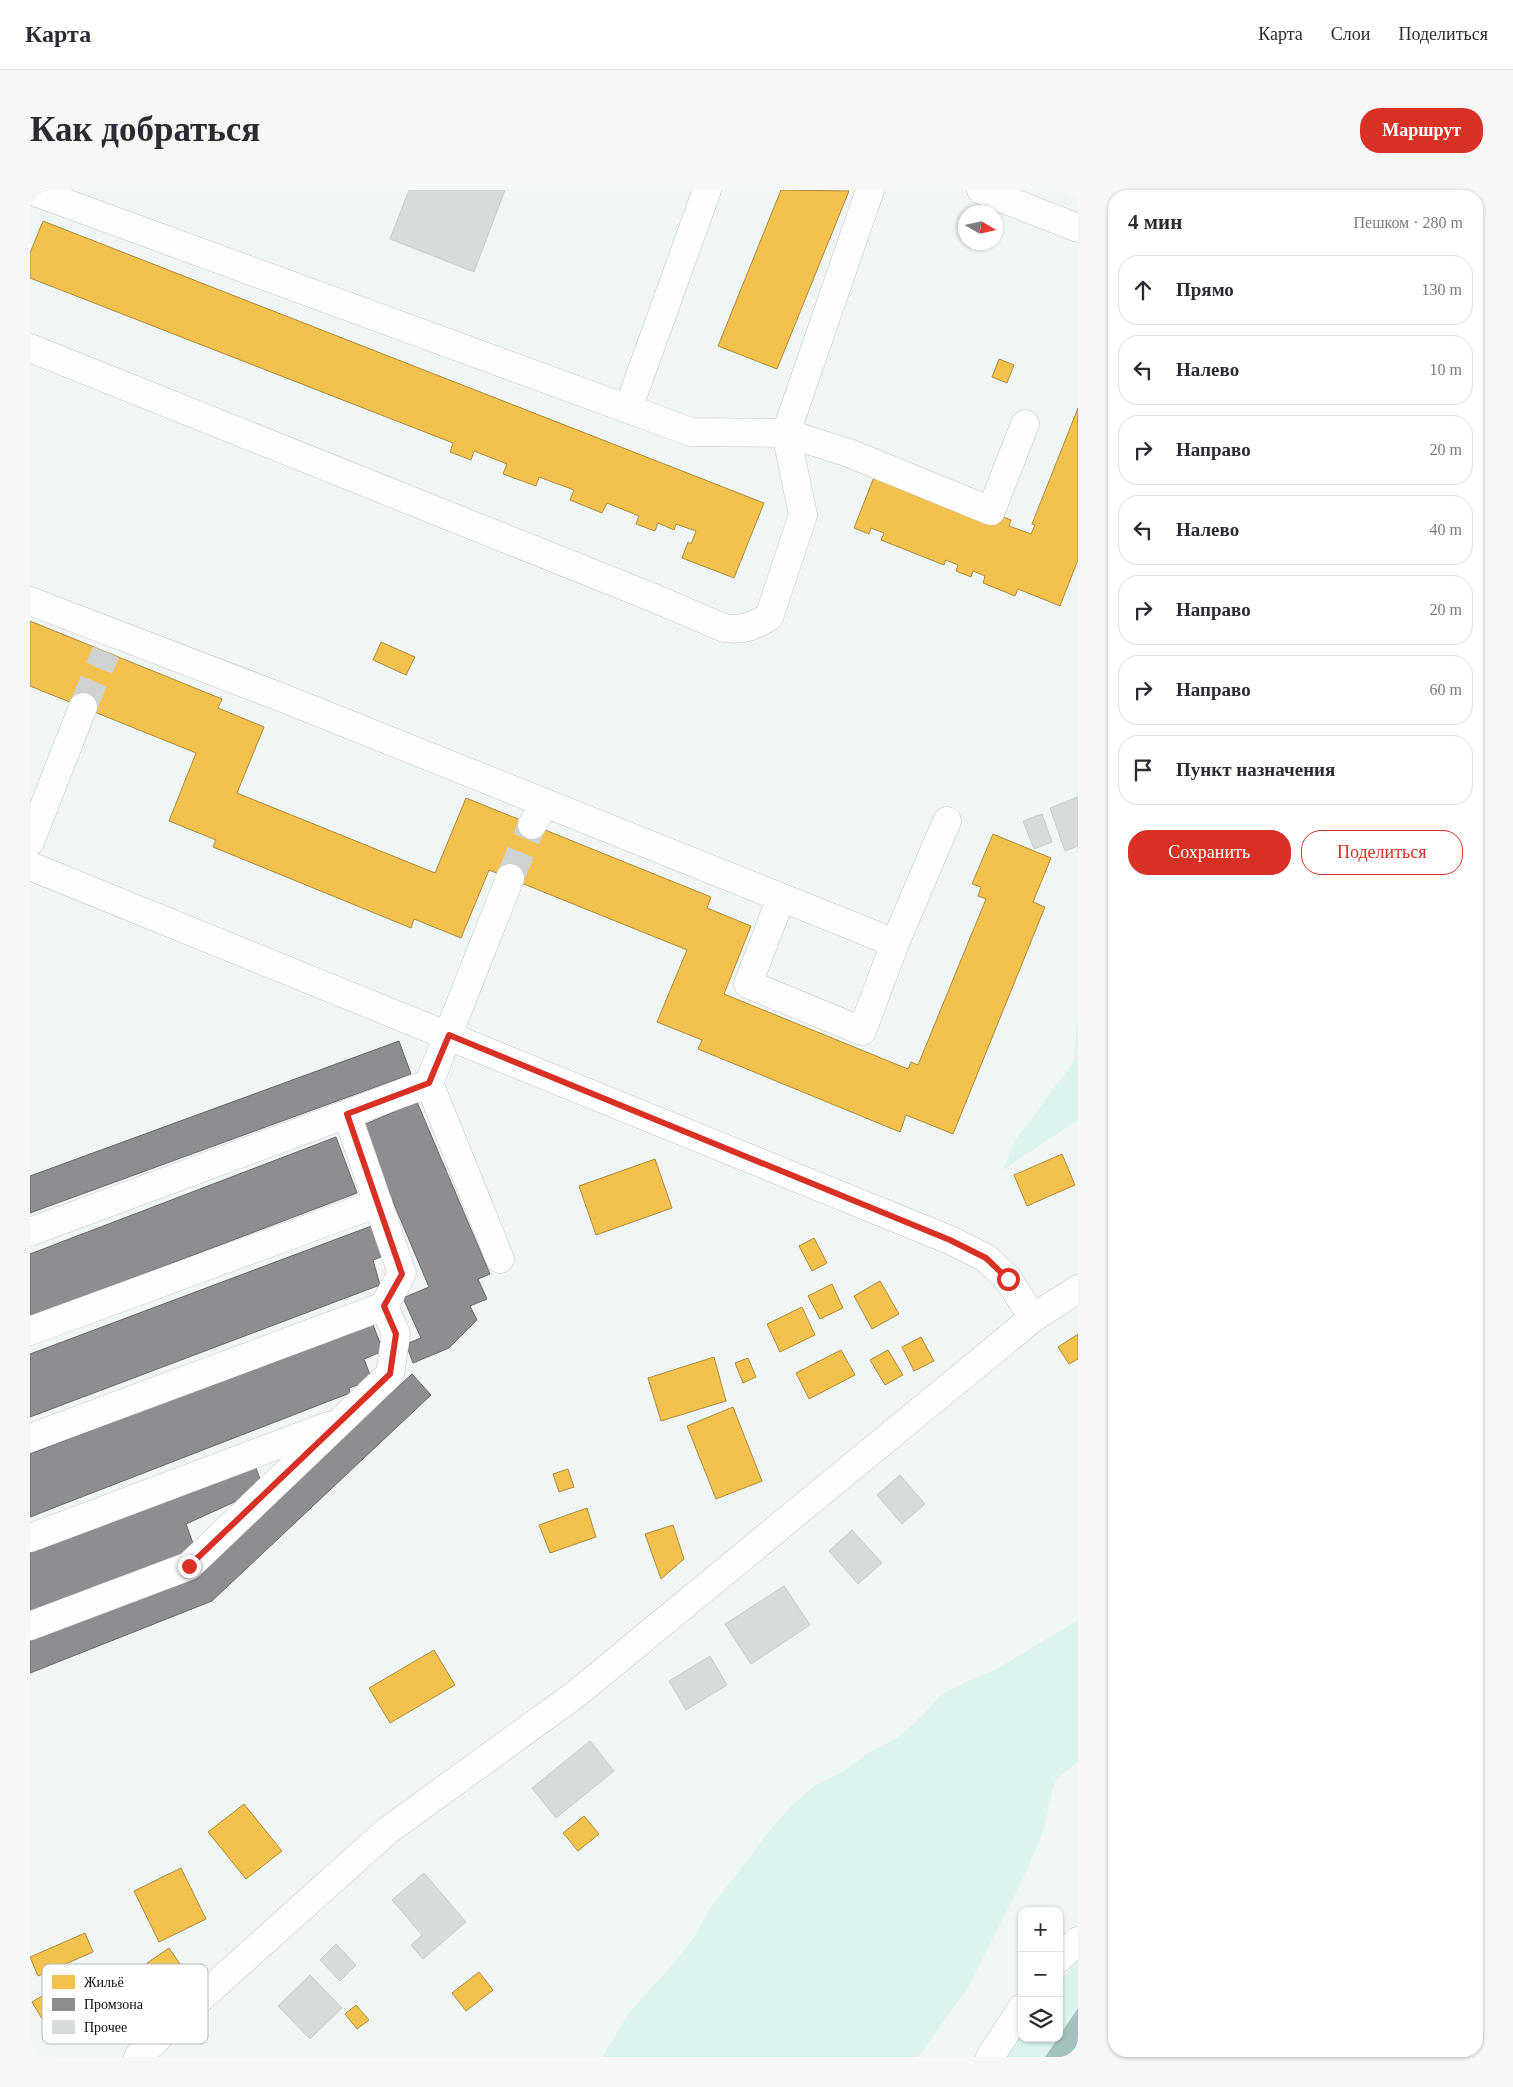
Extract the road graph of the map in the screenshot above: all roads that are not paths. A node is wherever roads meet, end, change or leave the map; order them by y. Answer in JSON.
{"nodes":[{"id":1,"x":30,"y":190,"type":"edge"},
{"id":2,"x":707,"y":190,"type":"edge"},
{"id":3,"x":870,"y":190,"type":"edge"},
{"id":4,"x":981,"y":190,"type":"edge"},
{"id":5,"x":1078,"y":228,"type":"edge"},
{"id":6,"x":30,"y":348,"type":"edge"},
{"id":7,"x":628,"y":409,"type":"junction"},
{"id":8,"x":1026,"y":424,"type":"dead end"},
{"id":9,"x":786,"y":433,"type":"junction"},
{"id":10,"x":30,"y":601,"type":"edge"},
{"id":11,"x":83,"y":707,"type":"tunnel mouth"},
{"id":12,"x":947,"y":822,"type":"dead end"},
{"id":13,"x":30,"y":842,"type":"edge"},
{"id":14,"x":30,"y":866,"type":"edge"},
{"id":15,"x":510,"y":878,"type":"tunnel mouth"},
{"id":16,"x":780,"y":898,"type":"junction"},
{"id":17,"x":895,"y":944,"type":"junction"},
{"id":18,"x":449,"y":1035,"type":"junction"},
{"id":19,"x":429,"y":1083,"type":"junction"},
{"id":20,"x":347,"y":1114,"type":"junction"},
{"id":21,"x":378,"y":1203,"type":"junction"},
{"id":22,"x":30,"y":1232,"type":"edge"},
{"id":23,"x":500,"y":1259,"type":"dead end"},
{"id":24,"x":1078,"y":1289,"type":"edge"},
{"id":25,"x":384,"y":1306,"type":"junction"},
{"id":26,"x":1033,"y":1318,"type":"junction"},
{"id":27,"x":30,"y":1331,"type":"edge"},
{"id":28,"x":339,"y":1422,"type":"junction"},
{"id":29,"x":30,"y":1438,"type":"edge"},
{"id":30,"x":30,"y":1538,"type":"edge"},
{"id":31,"x":30,"y":1626,"type":"edge"},
{"id":32,"x":1078,"y":1941,"type":"edge"},
{"id":33,"x":1063,"y":1954,"type":"edge"},
{"id":34,"x":208,"y":1992,"type":"edge"},
{"id":35,"x":1018,"y":2014,"type":"edge"},
{"id":36,"x":151,"y":2044,"type":"edge"},
{"id":37,"x":138,"y":2057,"type":"edge"},
{"id":38,"x":990,"y":2057,"type":"edge"}],
"edges":[{"from":1,"to":7,"type":"street"},
{"from":2,"to":7,"type":"street"},
{"from":3,"to":9,"type":"street"},
{"from":4,"to":5,"type":"street"},
{"from":6,"to":9,"type":"street"},
{"from":7,"to":9,"type":"street"},
{"from":8,"to":9,"type":"street"},
{"from":10,"to":16,"type":"street"},
{"from":11,"to":13,"type":"street"},
{"from":12,"to":17,"type":"street"},
{"from":14,"to":18,"type":"street"},
{"from":15,"to":18,"type":"street"},
{"from":16,"to":17,"type":"street"},
{"from":16,"to":17,"type":"street"},
{"from":18,"to":19,"type":"street"},
{"from":18,"to":26,"type":"street"},
{"from":19,"to":20,"type":"street"},
{"from":19,"to":23,"type":"street"},
{"from":20,"to":21,"type":"street"},
{"from":20,"to":22,"type":"street"},
{"from":21,"to":25,"type":"street"},
{"from":21,"to":27,"type":"street"},
{"from":24,"to":26,"type":"street"},
{"from":25,"to":28,"type":"street"},
{"from":25,"to":29,"type":"street"},
{"from":26,"to":34,"type":"street"},
{"from":28,"to":30,"type":"street"},
{"from":28,"to":31,"type":"street"},
{"from":32,"to":33,"type":"street"},
{"from":35,"to":38,"type":"street"},
{"from":36,"to":37,"type":"street"}]}
